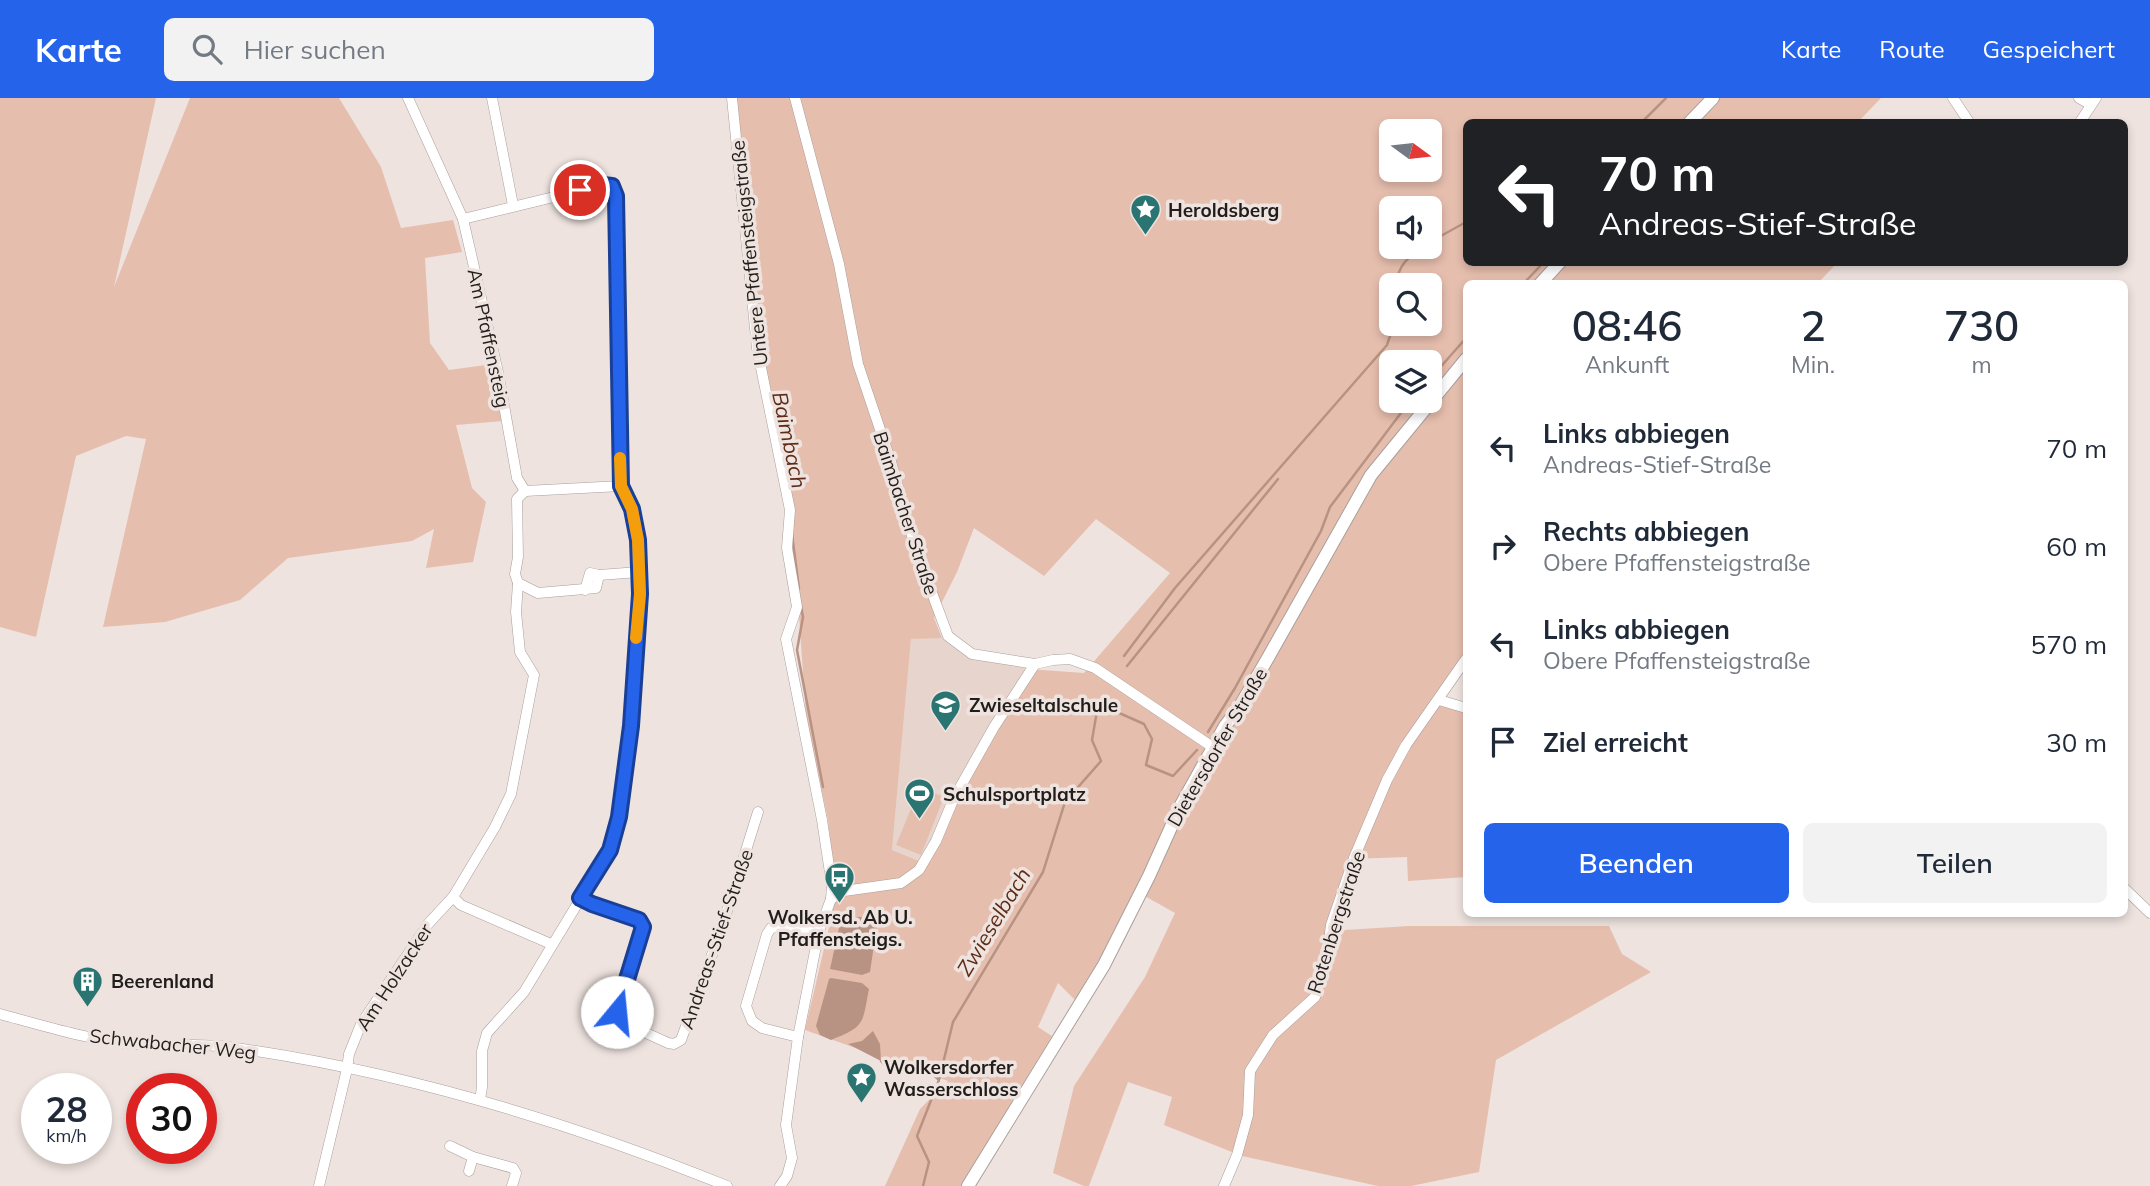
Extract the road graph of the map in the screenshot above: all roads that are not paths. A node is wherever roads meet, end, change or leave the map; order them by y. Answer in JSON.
{"nodes":[{"id":1,"x":408,"y":98,"type":"edge"},
{"id":2,"x":492,"y":98,"type":"edge"},
{"id":3,"x":732,"y":98,"type":"edge"},
{"id":4,"x":795,"y":98,"type":"edge"},
{"id":5,"x":1713,"y":98,"type":"edge"},
{"id":6,"x":1953,"y":98,"type":"edge"},
{"id":7,"x":2079,"y":98,"type":"edge"},
{"id":8,"x":2093,"y":101,"type":"edge"},
{"id":9,"x":1693,"y":119,"type":"edge"},
{"id":10,"x":1967,"y":119,"type":"edge"},
{"id":11,"x":2082,"y":119,"type":"edge"},
{"id":12,"x":513,"y":205,"type":"junction"},
{"id":13,"x":463,"y":219,"type":"junction"},
{"id":14,"x":1556,"y":266,"type":"edge"},
{"id":15,"x":1544,"y":280,"type":"edge"},
{"id":16,"x":1463,"y":363,"type":"edge"},
{"id":17,"x":621,"y":486,"type":"junction"},
{"id":18,"x":525,"y":491,"type":"junction"},
{"id":19,"x":639,"y":572,"type":"junction"},
{"id":20,"x":518,"y":583,"type":"junction"},
{"id":21,"x":1035,"y":664,"type":"junction"},
{"id":22,"x":1463,"y":664,"type":"edge"},
{"id":23,"x":1439,"y":700,"type":"junction"},
{"id":24,"x":1463,"y":707,"type":"edge"},
{"id":25,"x":1214,"y":748,"type":"junction"},
{"id":26,"x":758,"y":813,"type":"dead end"},
{"id":27,"x":2128,"y":892,"type":"edge"},
{"id":28,"x":453,"y":897,"type":"junction"},
{"id":29,"x":580,"y":898,"type":"junction"},
{"id":30,"x":831,"y":899,"type":"junction"},
{"id":31,"x":2150,"y":913,"type":"edge"},
{"id":32,"x":819,"y":931,"type":"junction"},
{"id":33,"x":551,"y":944,"type":"junction"},
{"id":34,"x":0,"y":1014,"type":"edge"},
{"id":35,"x":798,"y":1037,"type":"junction"},
{"id":36,"x":347,"y":1069,"type":"junction"},
{"id":37,"x":480,"y":1100,"type":"junction"},
{"id":38,"x":450,"y":1146,"type":"dead end"},
{"id":39,"x":473,"y":1157,"type":"junction"},
{"id":40,"x":469,"y":1171,"type":"dead end"},
{"id":41,"x":319,"y":1186,"type":"edge"},
{"id":42,"x":512,"y":1186,"type":"edge"},
{"id":43,"x":727,"y":1186,"type":"edge"},
{"id":44,"x":780,"y":1186,"type":"edge"},
{"id":45,"x":968,"y":1186,"type":"edge"},
{"id":46,"x":1224,"y":1186,"type":"edge"}],
"edges":[{"from":1,"to":13,"type":"street","name":"Am Pfaffensteig"},
{"from":2,"to":12,"type":"street"},
{"from":3,"to":30,"type":"street","name":"Untere Pfaffensteigstraße"},
{"from":4,"to":21,"type":"street","name":"Baimbacher Straße"},
{"from":5,"to":9,"type":"street"},
{"from":6,"to":10,"type":"street"},
{"from":7,"to":8,"type":"street"},
{"from":8,"to":11,"type":"street"},
{"from":12,"to":13,"type":"street"},
{"from":12,"to":17,"type":"street"},
{"from":13,"to":18,"type":"street","name":"Am Pfaffensteig"},
{"from":14,"to":15,"type":"street"},
{"from":16,"to":25,"type":"street","name":"Dietersdorfer Straße"},
{"from":17,"to":18,"type":"street"},
{"from":17,"to":19,"type":"street"},
{"from":18,"to":20,"type":"street","name":"Am Holzacker"},
{"from":19,"to":20,"type":"street"},
{"from":19,"to":29,"type":"street"},
{"from":20,"to":28,"type":"street","name":"Am Holzacker"},
{"from":21,"to":25,"type":"street","name":"Baimbacher Straße"},
{"from":21,"to":30,"type":"street"},
{"from":22,"to":23,"type":"street","name":"Rotenbergstraße"},
{"from":23,"to":24,"type":"street"},
{"from":23,"to":46,"type":"street","name":"Rotenbergstraße"},
{"from":25,"to":45,"type":"street","name":"Dietersdorfer Straße"},
{"from":26,"to":29,"type":"street","name":"Andreas-Stief-Straße"},
{"from":27,"to":31,"type":"street"},
{"from":28,"to":33,"type":"street"},
{"from":28,"to":36,"type":"street","name":"Am Holzacker"},
{"from":29,"to":33,"type":"street"},
{"from":30,"to":32,"type":"street"},
{"from":32,"to":35,"type":"street"},
{"from":32,"to":35,"type":"street"},
{"from":33,"to":37,"type":"street"},
{"from":34,"to":36,"type":"street","name":"Schwabacher Weg"},
{"from":35,"to":44,"type":"street"},
{"from":36,"to":37,"type":"street","name":"Schwabacher Weg"},
{"from":36,"to":41,"type":"street","name":"Am Holzacker"},
{"from":37,"to":43,"type":"street","name":"Schwabacher Weg"},
{"from":38,"to":39,"type":"street"},
{"from":39,"to":40,"type":"street"},
{"from":39,"to":42,"type":"street"}]}
